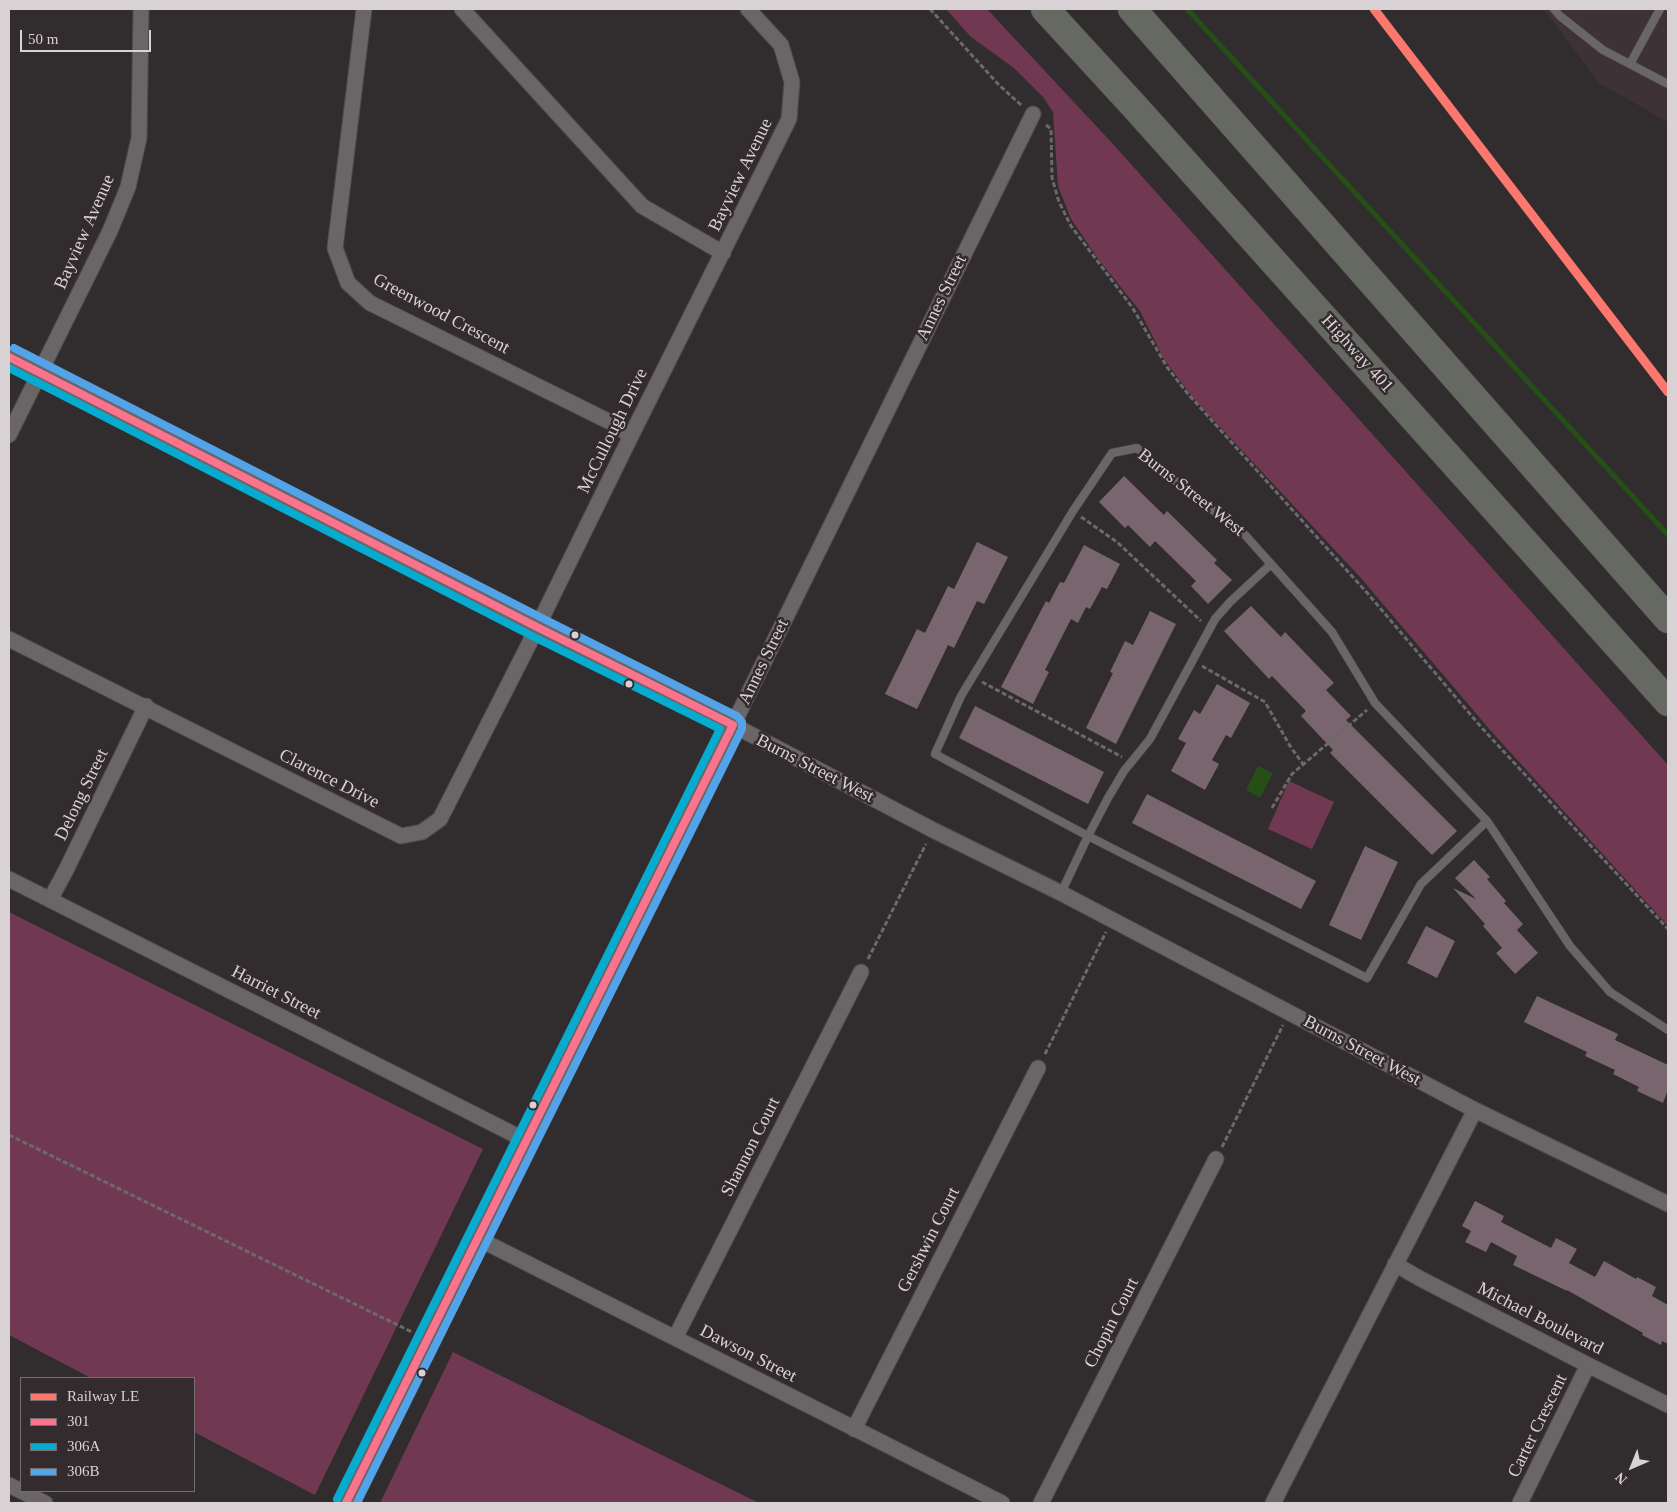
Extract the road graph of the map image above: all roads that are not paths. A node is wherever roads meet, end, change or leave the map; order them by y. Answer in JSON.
{"nodes":[{"id":1,"x":141,"y":9,"type":"edge"},
{"id":2,"x":364,"y":9,"type":"edge"},
{"id":3,"x":462,"y":9,"type":"edge"},
{"id":4,"x":748,"y":9,"type":"edge"},
{"id":5,"x":1044,"y":9,"type":"edge"},
{"id":6,"x":1132,"y":9,"type":"edge"},
{"id":7,"x":1554,"y":9,"type":"edge"},
{"id":8,"x":1660,"y":9,"type":"edge"},
{"id":9,"x":1630,"y":64,"type":"junction"},
{"id":10,"x":1668,"y":84,"type":"edge"},
{"id":11,"x":1033,"y":114,"type":"road end"},
{"id":12,"x":723,"y":253,"type":"junction"},
{"id":13,"x":9,"y":356,"type":"edge"},
{"id":14,"x":40,"y":373,"type":"junction"},
{"id":15,"x":9,"y":435,"type":"edge"},
{"id":16,"x":631,"y":436,"type":"junction"},
{"id":17,"x":1272,"y":564,"type":"junction"},
{"id":18,"x":1668,"y":619,"type":"edge"},
{"id":19,"x":537,"y":627,"type":"junction"},
{"id":20,"x":9,"y":639,"type":"edge"},
{"id":21,"x":1668,"y":702,"type":"edge"},
{"id":22,"x":146,"y":706,"type":"junction"},
{"id":23,"x":733,"y":725,"type":"junction"},
{"id":24,"x":1487,"y":821,"type":"junction"},
{"id":25,"x":1088,"y":836,"type":"junction"},
{"id":26,"x":9,"y":879,"type":"edge"},
{"id":27,"x":1061,"y":893,"type":"junction"},
{"id":28,"x":50,"y":900,"type":"junction"},
{"id":29,"x":861,"y":972,"type":"road end"},
{"id":30,"x":1668,"y":1030,"type":"edge"},
{"id":31,"x":1038,"y":1068,"type":"road end"},
{"id":32,"x":1475,"y":1110,"type":"junction"},
{"id":33,"x":525,"y":1140,"type":"junction"},
{"id":34,"x":1216,"y":1159,"type":"road end"},
{"id":35,"x":1667,"y":1202,"type":"edge"},
{"id":36,"x":477,"y":1238,"type":"junction"},
{"id":37,"x":1396,"y":1264,"type":"junction"},
{"id":38,"x":675,"y":1338,"type":"junction"},
{"id":39,"x":1588,"y":1365,"type":"junction"},
{"id":40,"x":1668,"y":1405,"type":"edge"},
{"id":41,"x":854,"y":1429,"type":"junction"},
{"id":42,"x":23,"y":1492,"type":"edge"},
{"id":43,"x":45,"y":1503,"type":"edge"},
{"id":44,"x":346,"y":1503,"type":"edge"},
{"id":45,"x":1002,"y":1503,"type":"edge"},
{"id":46,"x":1042,"y":1503,"type":"edge"},
{"id":47,"x":1273,"y":1503,"type":"edge"},
{"id":48,"x":1520,"y":1503,"type":"edge"}],
"edges":[{"from":1,"to":14,"type":"street","name":"Bayview Avenue"},
{"from":2,"to":16,"type":"street","name":"Greenwood Crescent"},
{"from":3,"to":12,"type":"street"},
{"from":4,"to":12,"type":"street","name":"Bayview Avenue"},
{"from":5,"to":21,"type":"highway","name":"Highway 401"},
{"from":6,"to":18,"type":"highway"},
{"from":7,"to":9,"type":"lane"},
{"from":8,"to":9,"type":"lane"},
{"from":9,"to":10,"type":"lane"},
{"from":11,"to":23,"type":"street","name":"Annes Street"},
{"from":12,"to":16,"type":"street","name":"McCullough Drive"},
{"from":13,"to":14,"type":"street","name":"Burns Street West"},
{"from":14,"to":15,"type":"street"},
{"from":14,"to":19,"type":"street","name":"Burns Street West"},
{"from":16,"to":19,"type":"street","name":"McCullough Drive"},
{"from":17,"to":24,"type":"lane","name":"Burns Street West"},
{"from":17,"to":25,"type":"lane"},
{"from":17,"to":25,"type":"lane","name":"Burns Street West"},
{"from":19,"to":22,"type":"street","name":"Clarence Drive"},
{"from":19,"to":23,"type":"street","name":"Burns Street West"},
{"from":20,"to":22,"type":"street","name":"Clarence Drive"},
{"from":22,"to":28,"type":"street","name":"Delong Street"},
{"from":23,"to":27,"type":"street","name":"Burns Street West"},
{"from":23,"to":33,"type":"street","name":"Annes Street"},
{"from":24,"to":25,"type":"lane","name":"Burns Street West"},
{"from":24,"to":30,"type":"lane","name":"Burns Street West"},
{"from":25,"to":27,"type":"lane"},
{"from":26,"to":28,"type":"street","name":"Harriet Street"},
{"from":27,"to":32,"type":"street","name":"Burns Street West"},
{"from":28,"to":33,"type":"street","name":"Harriet Street"},
{"from":29,"to":38,"type":"street","name":"Shannon Court"},
{"from":31,"to":41,"type":"street","name":"Gershwin Court"},
{"from":32,"to":35,"type":"street","name":"Burns Street West"},
{"from":32,"to":37,"type":"street"},
{"from":33,"to":36,"type":"street","name":"Annes Street"},
{"from":34,"to":46,"type":"street","name":"Chopin Court"},
{"from":36,"to":38,"type":"street","name":"Dawson Street"},
{"from":36,"to":44,"type":"street","name":"Annes Street"},
{"from":37,"to":39,"type":"street","name":"Michael Boulevard"},
{"from":37,"to":47,"type":"street"},
{"from":38,"to":41,"type":"street","name":"Dawson Street"},
{"from":39,"to":40,"type":"street","name":"Michael Boulevard"},
{"from":39,"to":48,"type":"street","name":"Carter Crescent"},
{"from":41,"to":45,"type":"street","name":"Dawson Street"},
{"from":42,"to":43,"type":"street"}]}
